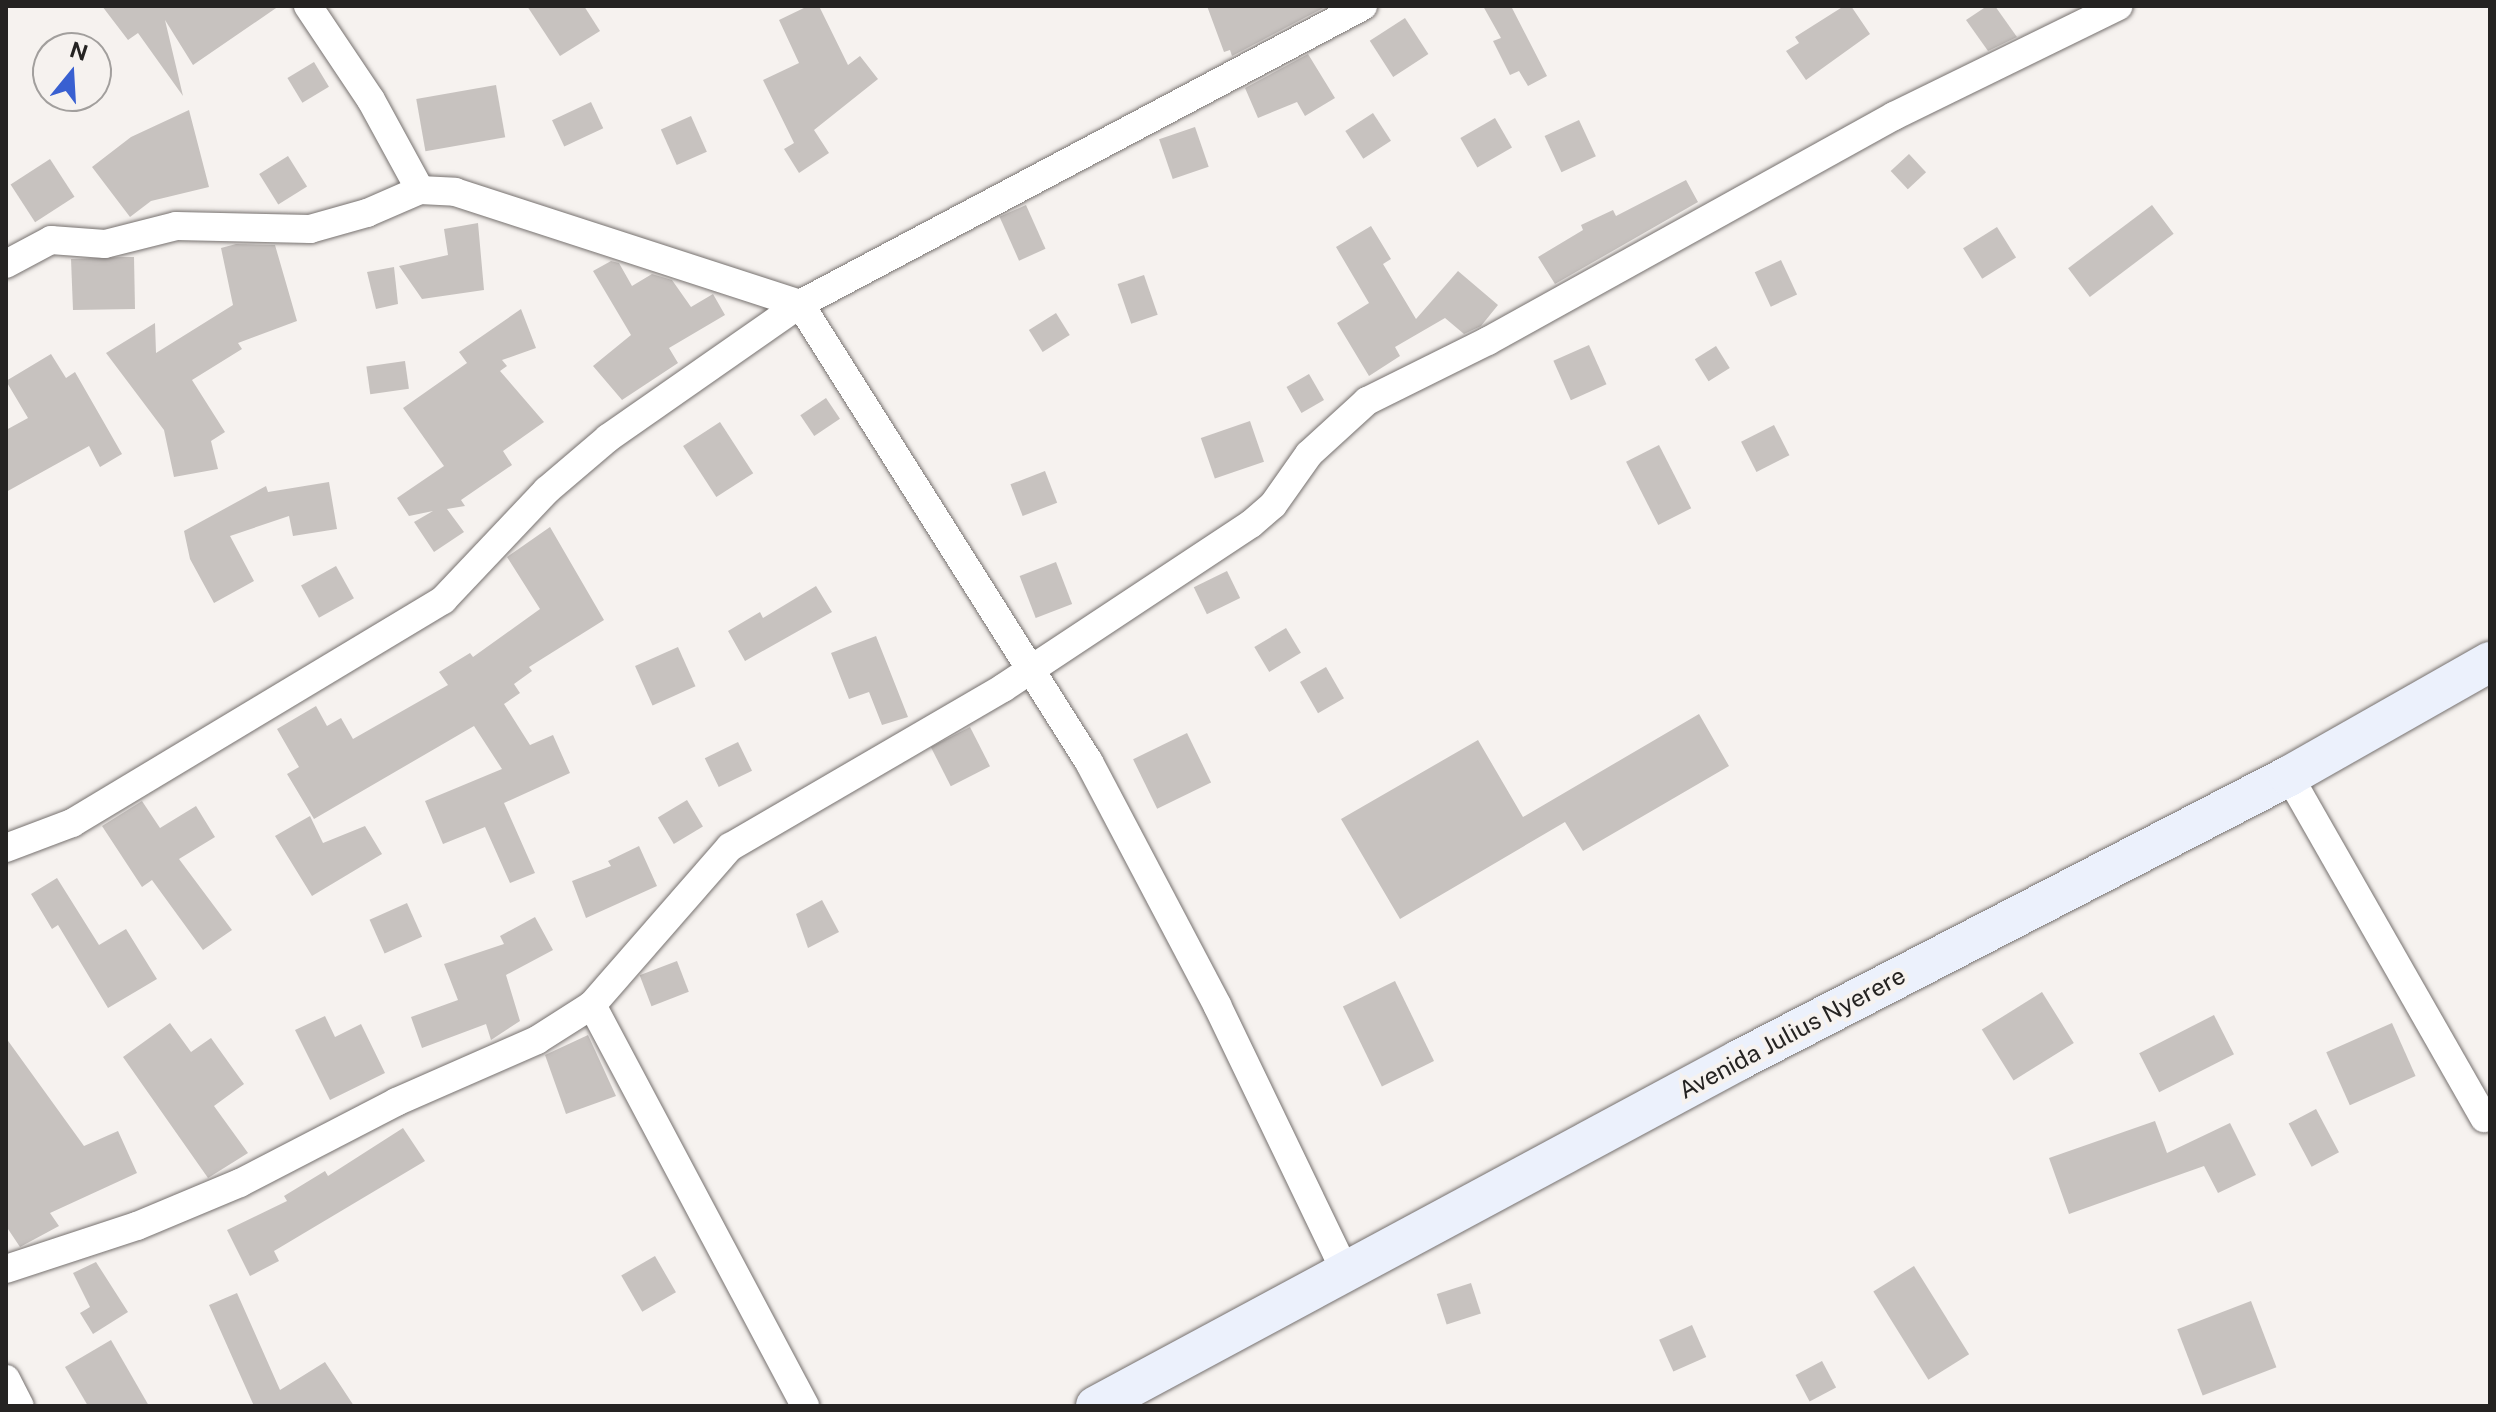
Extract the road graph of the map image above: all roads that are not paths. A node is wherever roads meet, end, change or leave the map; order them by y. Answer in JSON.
{"nodes":[{"id":1,"x":308,"y":6,"type":"edge"},
{"id":2,"x":1363,"y":6,"type":"edge"},
{"id":3,"x":2119,"y":6,"type":"edge"},
{"id":4,"x":420,"y":190,"type":"junction"},
{"id":5,"x":6,"y":264,"type":"edge"},
{"id":6,"x":800,"y":304,"type":"junction"},
{"id":7,"x":2490,"y":662,"type":"edge"},
{"id":8,"x":1034,"y":668,"type":"junction"},
{"id":9,"x":2289,"y":776,"type":"junction"},
{"id":10,"x":6,"y":848,"type":"edge"},
{"id":11,"x":592,"y":1005,"type":"junction"},
{"id":12,"x":2484,"y":1118,"type":"dead end"},
{"id":13,"x":6,"y":1269,"type":"edge"},
{"id":14,"x":1346,"y":1273,"type":"junction"},
{"id":15,"x":6,"y":1379,"type":"edge"},
{"id":16,"x":20,"y":1406,"type":"edge"},
{"id":17,"x":805,"y":1406,"type":"edge"},
{"id":18,"x":1096,"y":1406,"type":"edge"}],
"edges":[{"from":1,"to":4,"type":"street"},
{"from":2,"to":6,"type":"street"},
{"from":3,"to":8,"type":"street"},
{"from":4,"to":5,"type":"street"},
{"from":4,"to":6,"type":"street"},
{"from":6,"to":8,"type":"street"},
{"from":6,"to":10,"type":"street"},
{"from":7,"to":9,"type":"street","name":"Avenida Julius Nyerere"},
{"from":8,"to":11,"type":"street"},
{"from":8,"to":14,"type":"street"},
{"from":9,"to":12,"type":"street"},
{"from":9,"to":14,"type":"street","name":"Avenida Julius Nyerere"},
{"from":11,"to":13,"type":"street"},
{"from":11,"to":17,"type":"street"},
{"from":14,"to":18,"type":"street","name":"Avenida Julius Nyerere"},
{"from":15,"to":16,"type":"street"}]}
